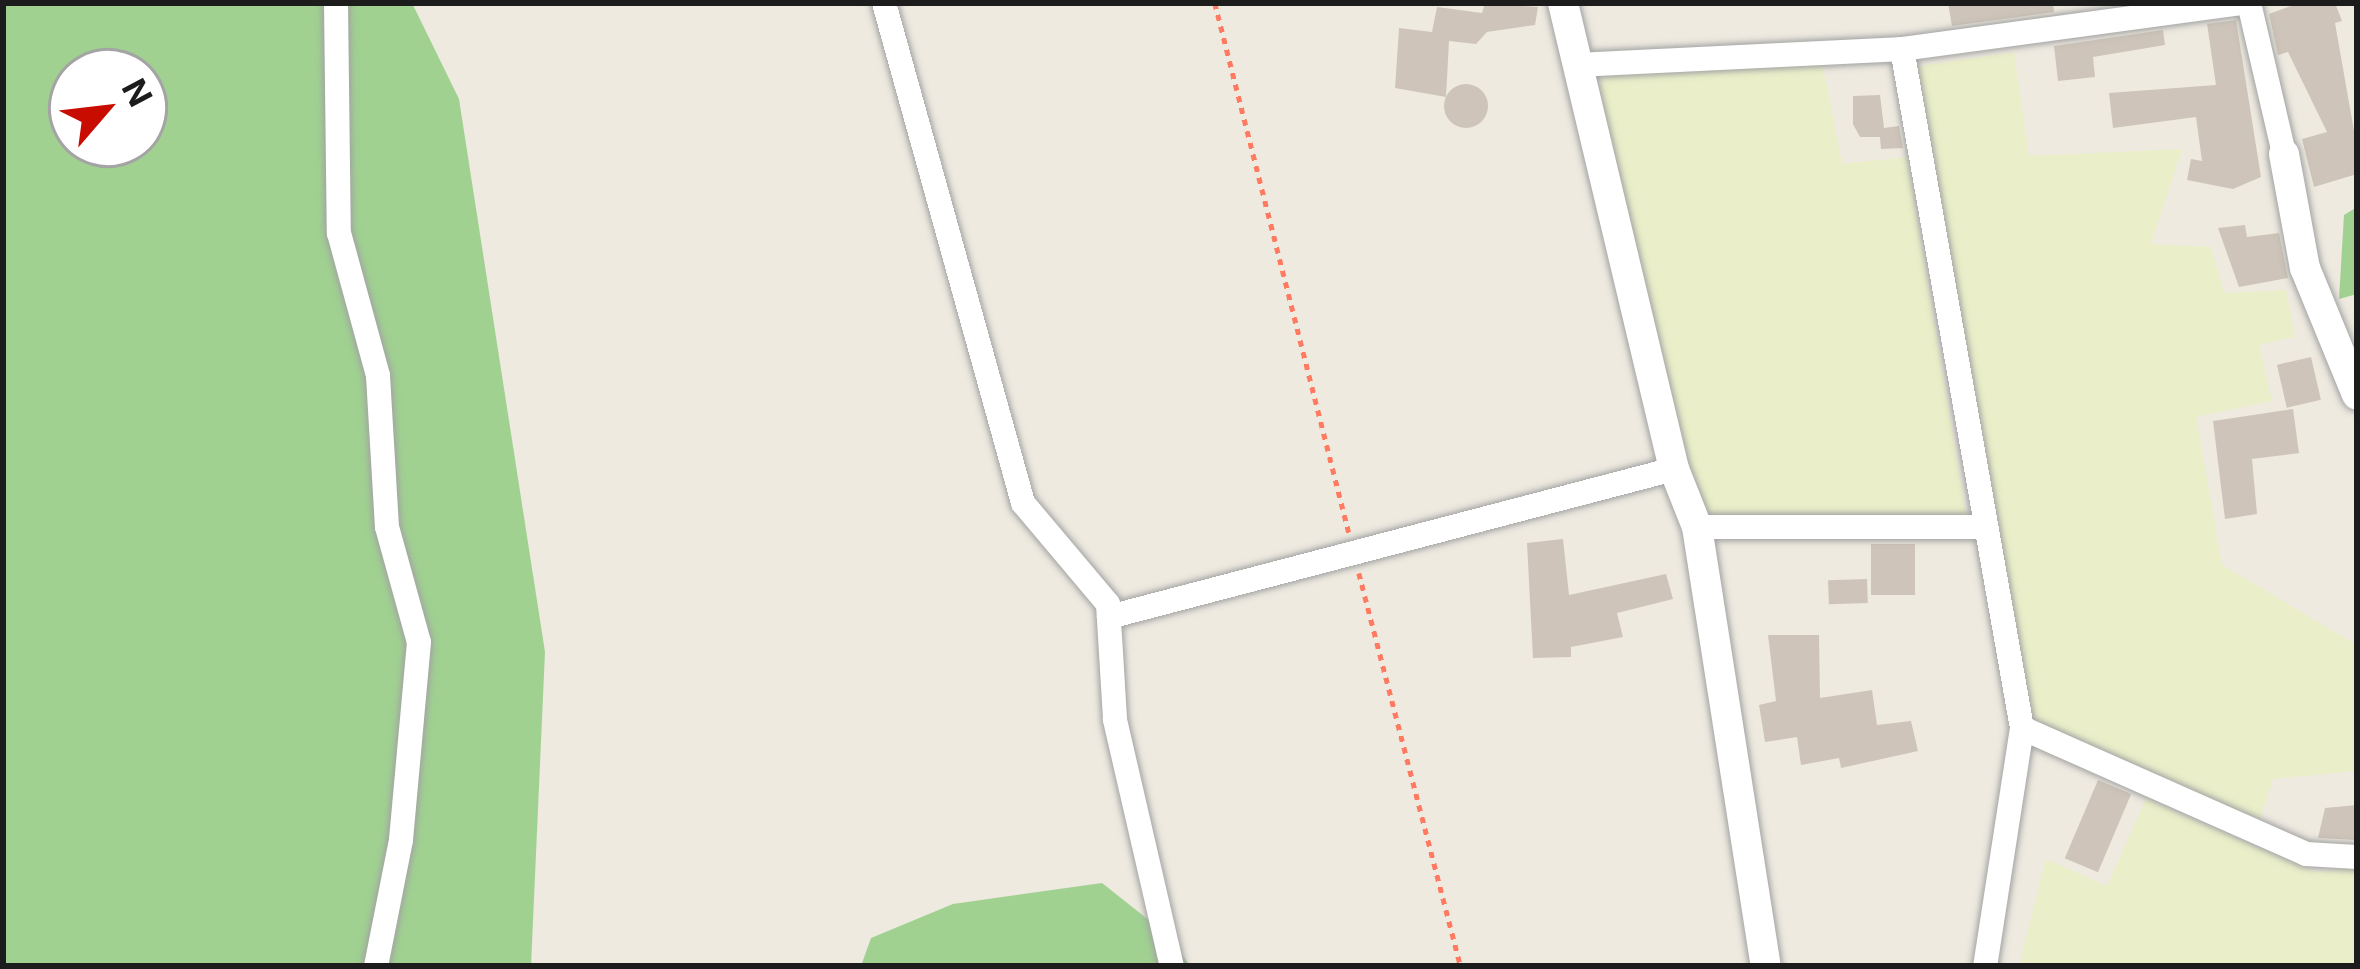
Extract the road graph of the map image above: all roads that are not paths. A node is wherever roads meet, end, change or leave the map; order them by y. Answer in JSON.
{"nodes":[{"id":1,"x":336,"y":3,"type":"edge"},
{"id":2,"x":884,"y":3,"type":"edge"},
{"id":3,"x":1563,"y":3,"type":"edge"},
{"id":4,"x":2246,"y":3,"type":"edge"},
{"id":5,"x":2094,"y":12,"type":"edge"},
{"id":6,"x":1902,"y":50,"type":"junction"},
{"id":7,"x":1578,"y":65,"type":"junction"},
{"id":8,"x":2284,"y":154,"type":"joint"},
{"id":9,"x":2357,"y":395,"type":"edge"},
{"id":10,"x":1674,"y":470,"type":"junction"},
{"id":11,"x":1697,"y":527,"type":"junction"},
{"id":12,"x":1982,"y":527,"type":"junction"},
{"id":13,"x":1108,"y":617,"type":"junction"},
{"id":14,"x":2022,"y":728,"type":"junction"},
{"id":15,"x":2357,"y":857,"type":"edge"},
{"id":16,"x":376,"y":966,"type":"edge"},
{"id":17,"x":1172,"y":966,"type":"edge"},
{"id":18,"x":1766,"y":966,"type":"edge"},
{"id":19,"x":1985,"y":966,"type":"edge"}],
"edges":[{"from":1,"to":16,"type":"street"},
{"from":2,"to":13,"type":"street"},
{"from":3,"to":7,"type":"street"},
{"from":4,"to":5,"type":"street"},
{"from":4,"to":8,"type":"street"},
{"from":5,"to":6,"type":"street"},
{"from":6,"to":7,"type":"street"},
{"from":6,"to":12,"type":"street"},
{"from":7,"to":10,"type":"street"},
{"from":8,"to":9,"type":"street"},
{"from":10,"to":11,"type":"street"},
{"from":10,"to":13,"type":"street"},
{"from":11,"to":12,"type":"street"},
{"from":11,"to":18,"type":"street"},
{"from":12,"to":14,"type":"street"},
{"from":13,"to":17,"type":"street"},
{"from":14,"to":15,"type":"street"},
{"from":14,"to":19,"type":"street"}]}
